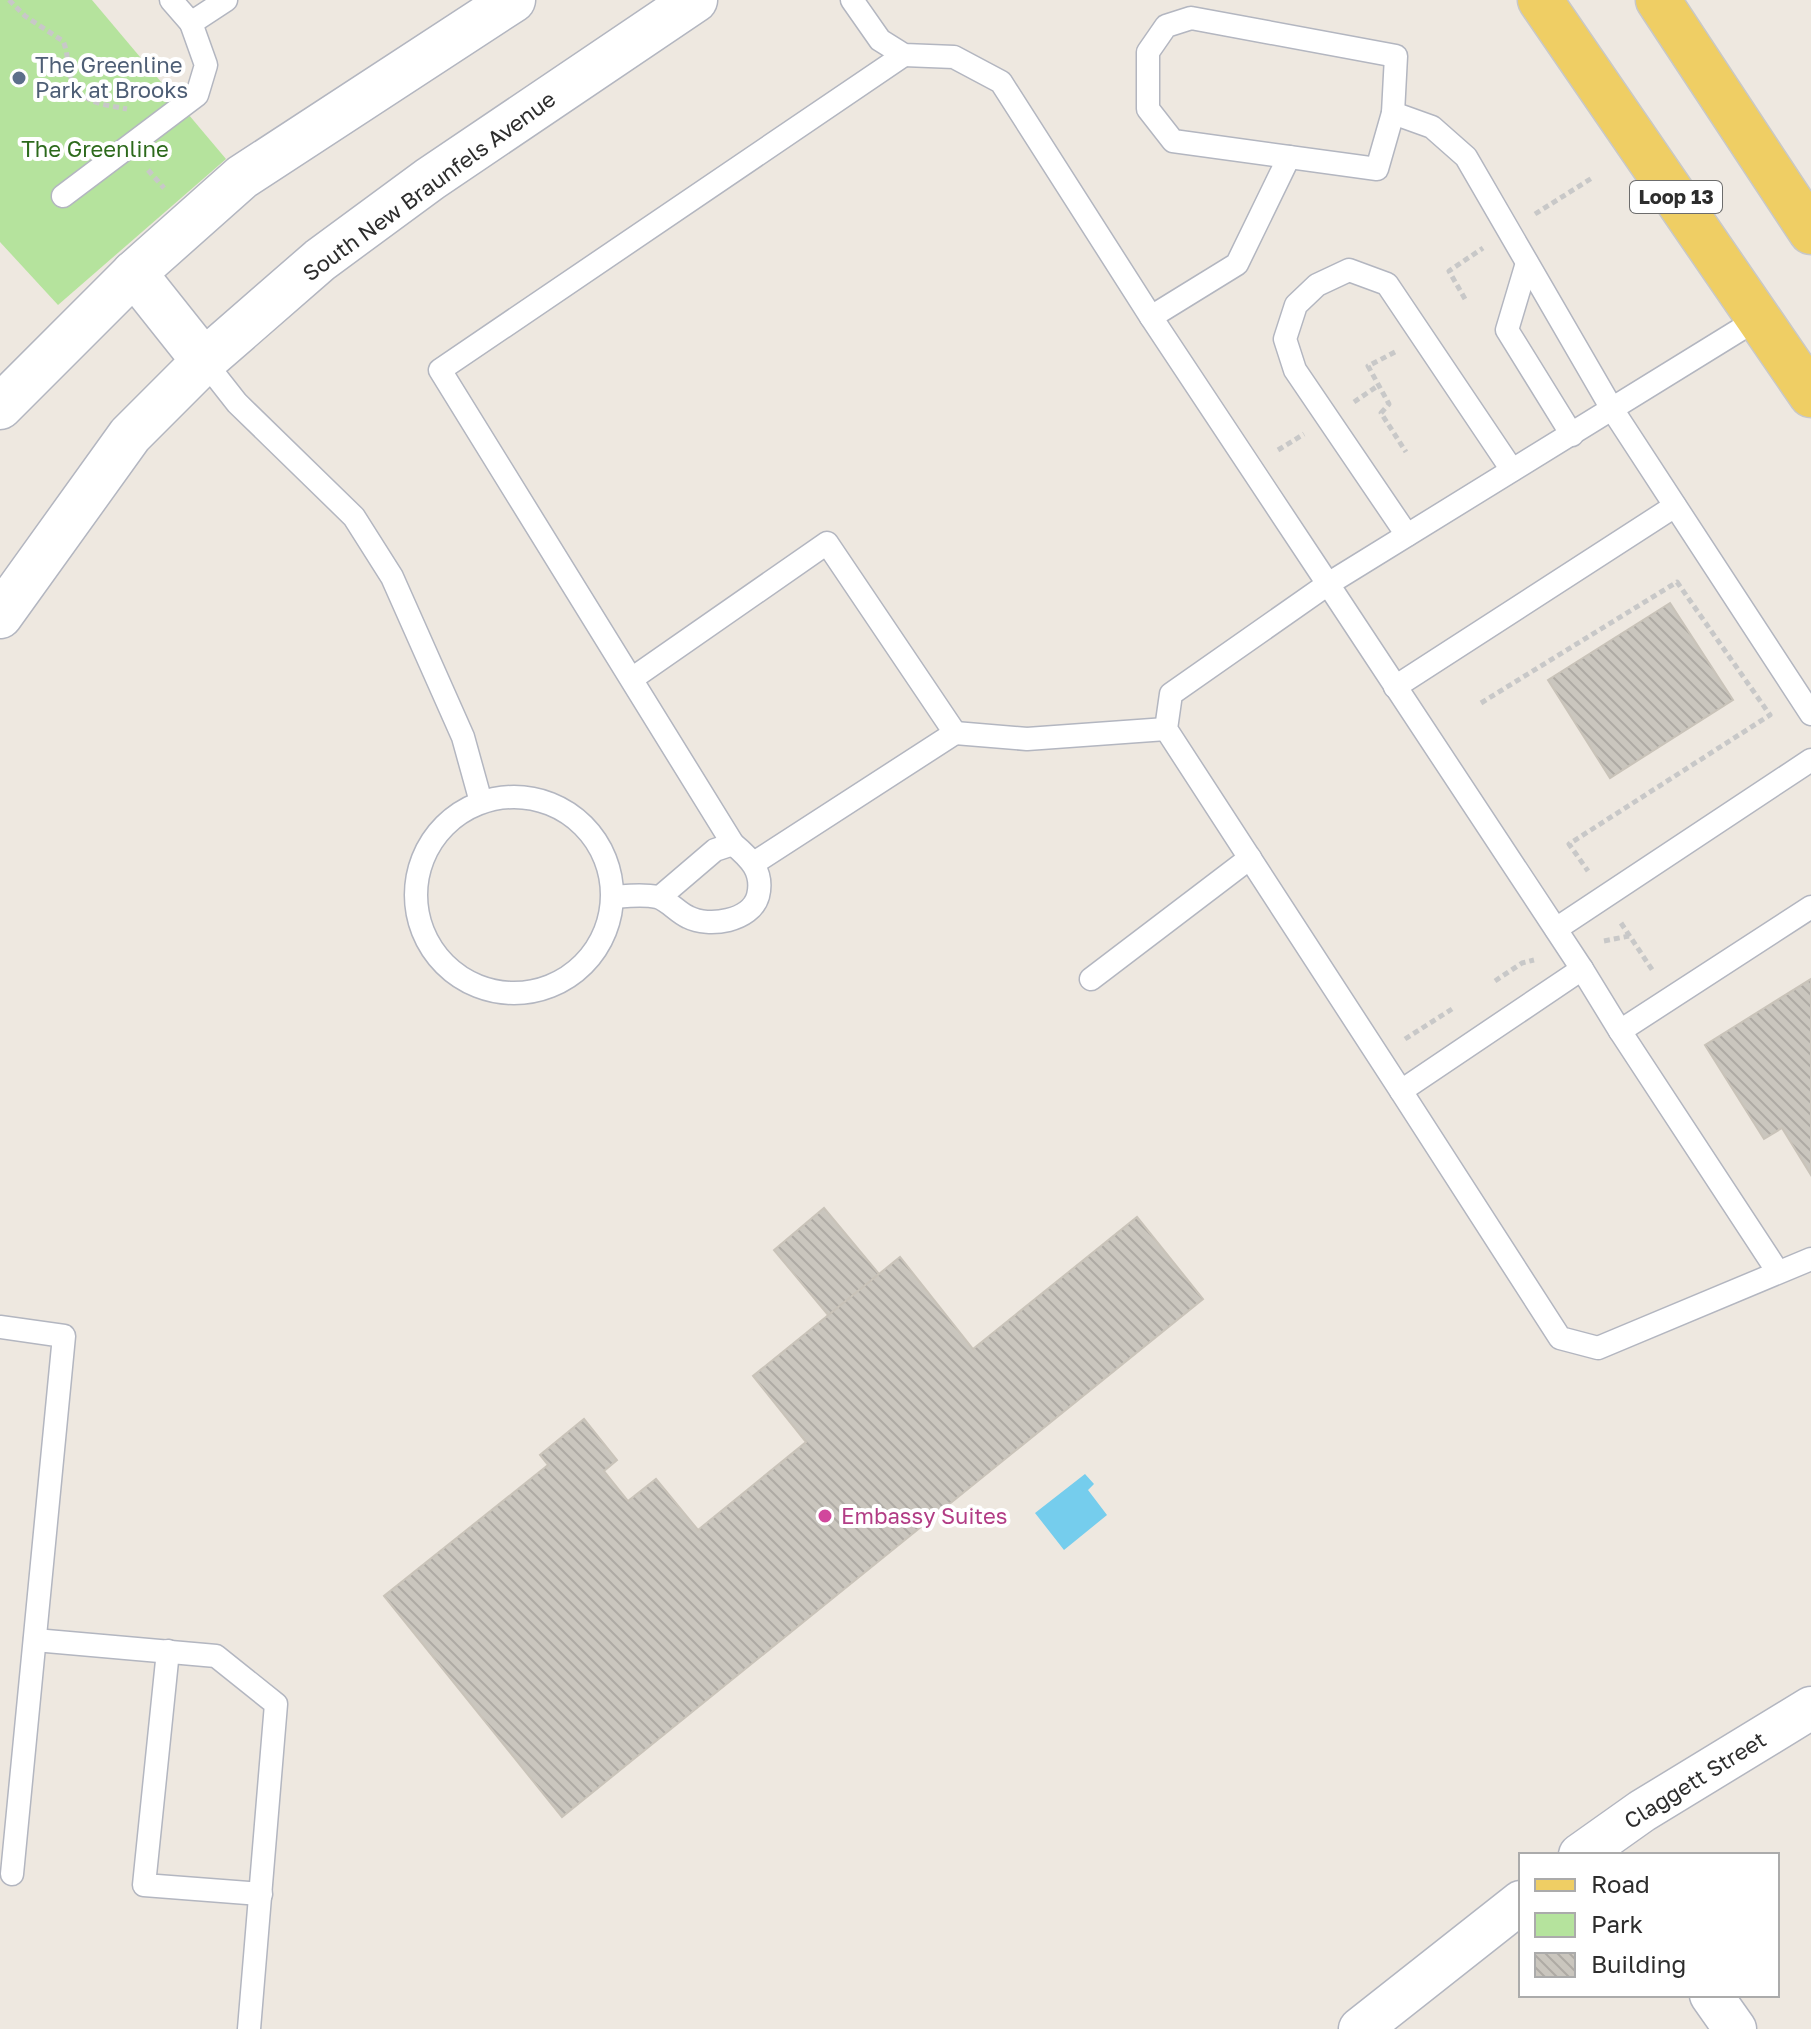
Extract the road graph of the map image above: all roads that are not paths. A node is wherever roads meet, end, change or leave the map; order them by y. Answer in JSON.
{"nodes":[{"id":1,"x":171,"y":0,"type":"edge"},
{"id":2,"x":226,"y":0,"type":"edge"},
{"id":3,"x":513,"y":0,"type":"edge"},
{"id":4,"x":695,"y":0,"type":"edge"},
{"id":5,"x":852,"y":0,"type":"edge"},
{"id":6,"x":1540,"y":0,"type":"edge"},
{"id":7,"x":1658,"y":0,"type":"edge"},
{"id":8,"x":191,"y":23,"type":"junction"},
{"id":9,"x":904,"y":55,"type":"junction"},
{"id":10,"x":1393,"y":113,"type":"junction"},
{"id":11,"x":1289,"y":157,"type":"junction"},
{"id":12,"x":63,"y":196,"type":"dead end"},
{"id":13,"x":1811,"y":232,"type":"edge"},
{"id":14,"x":1527,"y":263,"type":"junction"},
{"id":15,"x":134,"y":273,"type":"junction"},
{"id":16,"x":1151,"y":317,"type":"junction"},
{"id":17,"x":1759,"y":318,"type":"junction"},
{"id":18,"x":204,"y":361,"type":"junction"},
{"id":19,"x":1811,"y":395,"type":"edge"},
{"id":20,"x":0,"y":407,"type":"edge"},
{"id":21,"x":1612,"y":409,"type":"junction"},
{"id":22,"x":1572,"y":435,"type":"junction"},
{"id":23,"x":1512,"y":470,"type":"junction"},
{"id":24,"x":1675,"y":506,"type":"junction"},
{"id":25,"x":1407,"y":535,"type":"junction"},
{"id":26,"x":1328,"y":584,"type":"junction"},
{"id":27,"x":0,"y":616,"type":"edge"},
{"id":28,"x":633,"y":678,"type":"junction"},
{"id":29,"x":1395,"y":687,"type":"junction"},
{"id":30,"x":1811,"y":714,"type":"edge"},
{"id":31,"x":1166,"y":729,"type":"junction"},
{"id":32,"x":955,"y":733,"type":"junction"},
{"id":33,"x":1811,"y":760,"type":"edge"},
{"id":34,"x":481,"y":802,"type":"junction"},
{"id":35,"x":733,"y":844,"type":"junction"},
{"id":36,"x":1250,"y":858,"type":"junction"},
{"id":37,"x":754,"y":863,"type":"junction"},
{"id":38,"x":613,"y":897,"type":"junction"},
{"id":39,"x":660,"y":897,"type":"junction"},
{"id":40,"x":1811,"y":907,"type":"edge"},
{"id":41,"x":1556,"y":929,"type":"junction"},
{"id":42,"x":1582,"y":969,"type":"junction"},
{"id":43,"x":1091,"y":979,"type":"dead end"},
{"id":44,"x":1620,"y":1031,"type":"junction"},
{"id":45,"x":1401,"y":1091,"type":"junction"},
{"id":46,"x":1811,"y":1259,"type":"edge"},
{"id":47,"x":1778,"y":1272,"type":"junction"},
{"id":48,"x":0,"y":1327,"type":"edge"},
{"id":49,"x":35,"y":1640,"type":"junction"},
{"id":50,"x":168,"y":1651,"type":"junction"},
{"id":51,"x":1811,"y":1708,"type":"edge"},
{"id":52,"x":1597,"y":1850,"type":"edge"},
{"id":53,"x":12,"y":1874,"type":"dead end"},
{"id":54,"x":261,"y":1894,"type":"junction"},
{"id":55,"x":1519,"y":1904,"type":"edge"},
{"id":56,"x":1712,"y":1997,"type":"edge"},
{"id":57,"x":249,"y":2029,"type":"edge"},
{"id":58,"x":1360,"y":2029,"type":"edge"},
{"id":59,"x":1735,"y":2029,"type":"edge"}],
"edges":[{"from":1,"to":8,"type":"lane"},
{"from":2,"to":8,"type":"lane"},
{"from":3,"to":15,"type":"street"},
{"from":4,"to":18,"type":"street","name":"South New Braunfels Avenue"},
{"from":5,"to":9,"type":"lane"},
{"from":6,"to":17,"type":"main road","number":"Loop 13"},
{"from":7,"to":13,"type":"main road"},
{"from":8,"to":12,"type":"lane"},
{"from":9,"to":16,"type":"lane"},
{"from":9,"to":28,"type":"lane"},
{"from":10,"to":11,"type":"lane"},
{"from":10,"to":11,"type":"lane"},
{"from":10,"to":14,"type":"lane"},
{"from":11,"to":16,"type":"lane"},
{"from":14,"to":21,"type":"lane"},
{"from":14,"to":22,"type":"lane"},
{"from":15,"to":18,"type":"street"},
{"from":15,"to":20,"type":"street"},
{"from":16,"to":26,"type":"lane"},
{"from":17,"to":19,"type":"main road","number":"Loop 13"},
{"from":17,"to":21,"type":"lane"},
{"from":18,"to":27,"type":"street","name":"South New Braunfels Avenue"},
{"from":18,"to":34,"type":"lane"},
{"from":21,"to":22,"type":"lane"},
{"from":21,"to":24,"type":"lane"},
{"from":22,"to":23,"type":"lane"},
{"from":23,"to":25,"type":"lane"},
{"from":23,"to":25,"type":"lane"},
{"from":24,"to":29,"type":"lane"},
{"from":24,"to":30,"type":"lane"},
{"from":25,"to":26,"type":"lane"},
{"from":26,"to":29,"type":"lane"},
{"from":26,"to":31,"type":"lane"},
{"from":28,"to":32,"type":"lane"},
{"from":28,"to":35,"type":"lane"},
{"from":29,"to":41,"type":"lane"},
{"from":31,"to":32,"type":"lane"},
{"from":31,"to":36,"type":"lane"},
{"from":32,"to":37,"type":"lane"},
{"from":33,"to":41,"type":"lane"},
{"from":34,"to":38,"type":"lane"},
{"from":34,"to":38,"type":"lane"},
{"from":35,"to":37,"type":"lane"},
{"from":35,"to":39,"type":"lane"},
{"from":36,"to":43,"type":"lane"},
{"from":36,"to":45,"type":"lane"},
{"from":37,"to":39,"type":"lane"},
{"from":38,"to":39,"type":"lane"},
{"from":40,"to":44,"type":"lane"},
{"from":41,"to":42,"type":"lane"},
{"from":42,"to":44,"type":"lane"},
{"from":42,"to":45,"type":"lane"},
{"from":44,"to":47,"type":"lane"},
{"from":45,"to":47,"type":"lane"},
{"from":46,"to":47,"type":"lane"},
{"from":48,"to":49,"type":"lane"},
{"from":49,"to":50,"type":"lane"},
{"from":49,"to":53,"type":"lane"},
{"from":50,"to":54,"type":"lane"},
{"from":50,"to":54,"type":"lane"},
{"from":51,"to":52,"type":"street","name":"Claggett Street"},
{"from":54,"to":57,"type":"lane"},
{"from":55,"to":58,"type":"street"},
{"from":56,"to":59,"type":"street"}]}
